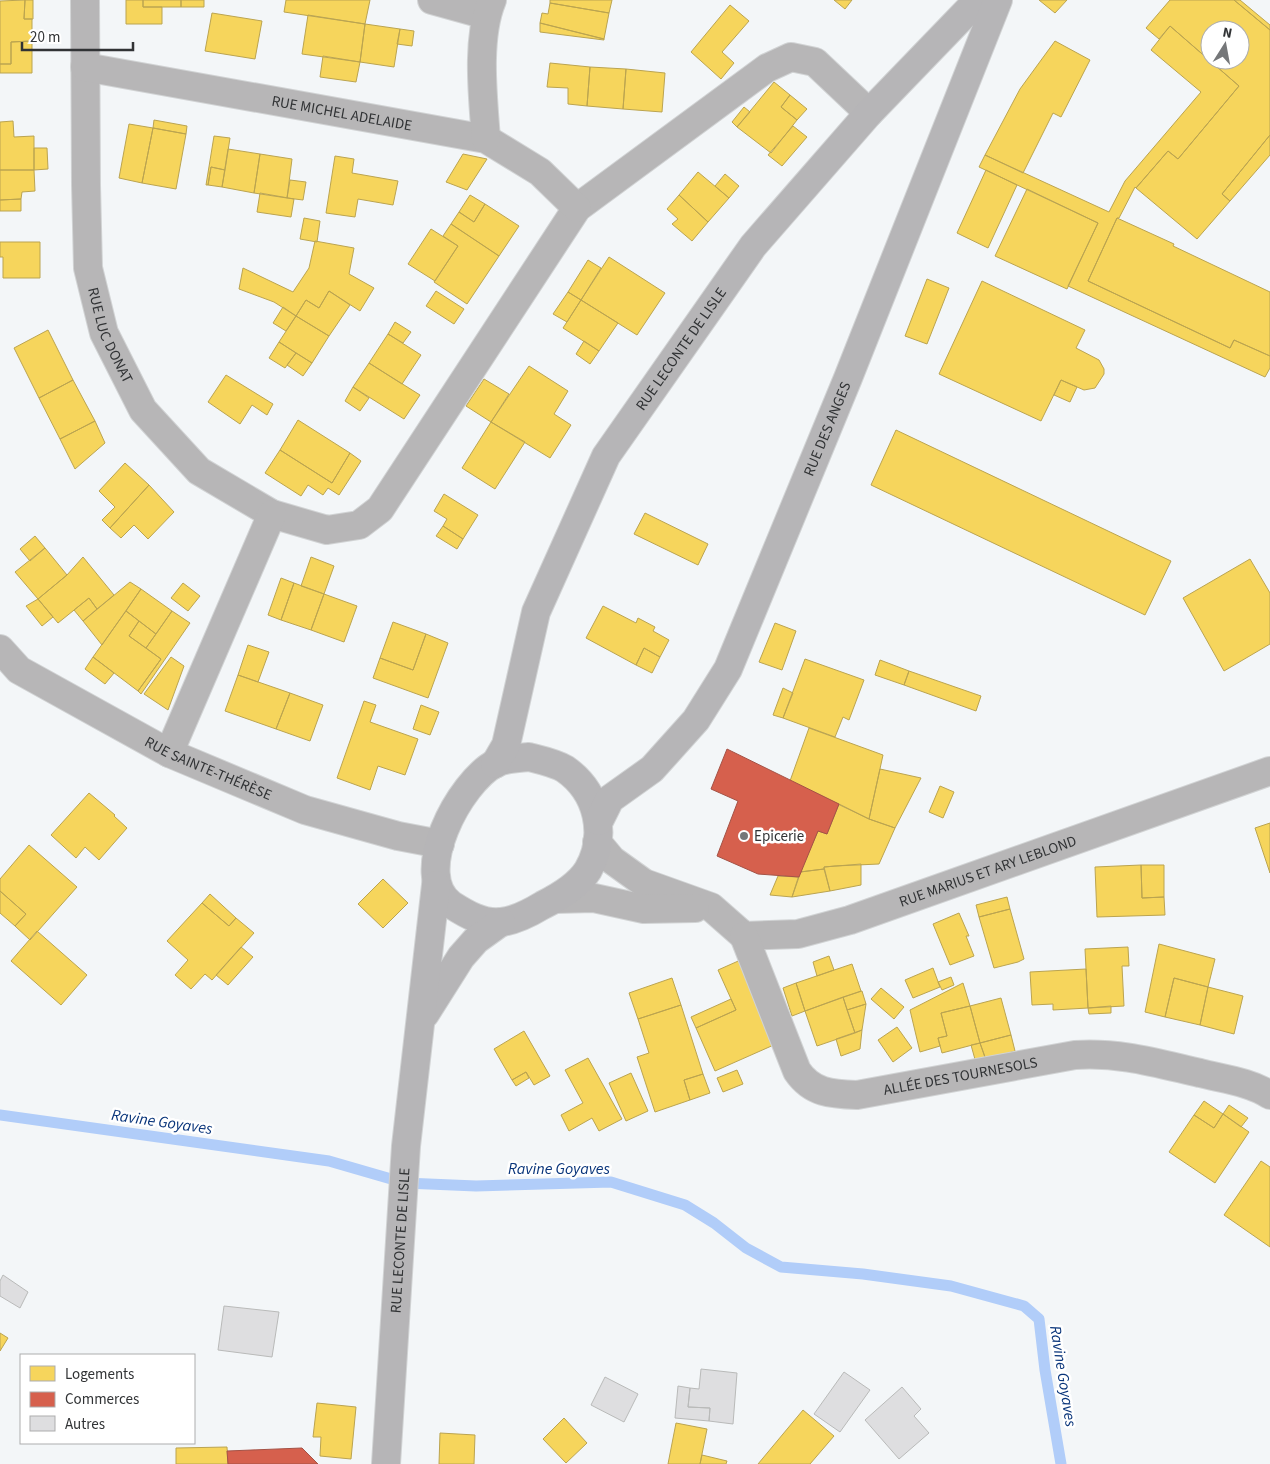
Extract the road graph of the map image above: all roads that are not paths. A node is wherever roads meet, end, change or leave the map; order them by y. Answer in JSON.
{"nodes":[{"id":1,"x":85,"y":0,"type":"edge"},
{"id":2,"x":432,"y":0,"type":"edge"},
{"id":3,"x":978,"y":0,"type":"edge"},
{"id":4,"x":998,"y":0,"type":"edge"},
{"id":5,"x":489,"y":7,"type":"edge"},
{"id":6,"x":85,"y":67,"type":"junction"},
{"id":7,"x":869,"y":113,"type":"junction"},
{"id":8,"x":486,"y":139,"type":"junction"},
{"id":9,"x":577,"y":208,"type":"junction"},
{"id":10,"x":272,"y":514,"type":"junction"},
{"id":11,"x":0,"y":648,"type":"edge"},
{"id":12,"x":10,"y":671,"type":"edge"},
{"id":13,"x":169,"y":753,"type":"junction"},
{"id":14,"x":495,"y":764,"type":"junction"},
{"id":15,"x":1270,"y":771,"type":"edge"},
{"id":16,"x":598,"y":832,"type":"junction"},
{"id":17,"x":440,"y":844,"type":"junction"},
{"id":18,"x":436,"y":885,"type":"junction"},
{"id":19,"x":555,"y":899,"type":"junction"},
{"id":20,"x":711,"y":907,"type":"junction"},
{"id":21,"x":501,"y":922,"type":"junction"},
{"id":22,"x":744,"y":936,"type":"junction"},
{"id":23,"x":421,"y":1019,"type":"junction"},
{"id":24,"x":1270,"y":1095,"type":"edge"},
{"id":25,"x":386,"y":1464,"type":"edge"}],
"edges":[{"from":1,"to":6,"type":"street","name":"RUE LUC DONAT"},
{"from":2,"to":5,"type":"street"},
{"from":3,"to":7,"type":"street","name":"RUE LECONTE DE LISLE"},
{"from":4,"to":16,"type":"street","name":"RUE DES ANGES"},
{"from":5,"to":8,"type":"street"},
{"from":6,"to":8,"type":"street","name":"RUE MICHEL ADELAIDE"},
{"from":6,"to":10,"type":"street","name":"RUE LUC DONAT"},
{"from":7,"to":9,"type":"street"},
{"from":7,"to":14,"type":"street","name":"RUE LECONTE DE LISLE"},
{"from":8,"to":9,"type":"street","name":"RUE MICHEL ADELAIDE"},
{"from":9,"to":10,"type":"street","name":"RUE LUC DONAT"},
{"from":10,"to":13,"type":"street"},
{"from":11,"to":12,"type":"street","name":"RUE SAINTE-THÉRÈSE"},
{"from":12,"to":13,"type":"street","name":"RUE SAINTE-THÉRÈSE"},
{"from":13,"to":17,"type":"street","name":"RUE SAINTE-THÉRÈSE"},
{"from":14,"to":16,"type":"street"},
{"from":14,"to":17,"type":"street"},
{"from":15,"to":22,"type":"street","name":"RUE MARIUS ET ARY LEBLOND"},
{"from":16,"to":19,"type":"street"},
{"from":16,"to":20,"type":"street"},
{"from":17,"to":18,"type":"street"},
{"from":18,"to":21,"type":"street"},
{"from":18,"to":23,"type":"street","name":"RUE LECONTE DE LISLE"},
{"from":19,"to":20,"type":"street"},
{"from":19,"to":21,"type":"street"},
{"from":20,"to":22,"type":"street"},
{"from":21,"to":23,"type":"street","name":"RUE LECONTE DE LISLE"},
{"from":22,"to":24,"type":"street","name":"ALLÉE DES TOURNESOLS"},
{"from":23,"to":25,"type":"street","name":"RUE LECONTE DE LISLE"}]}
